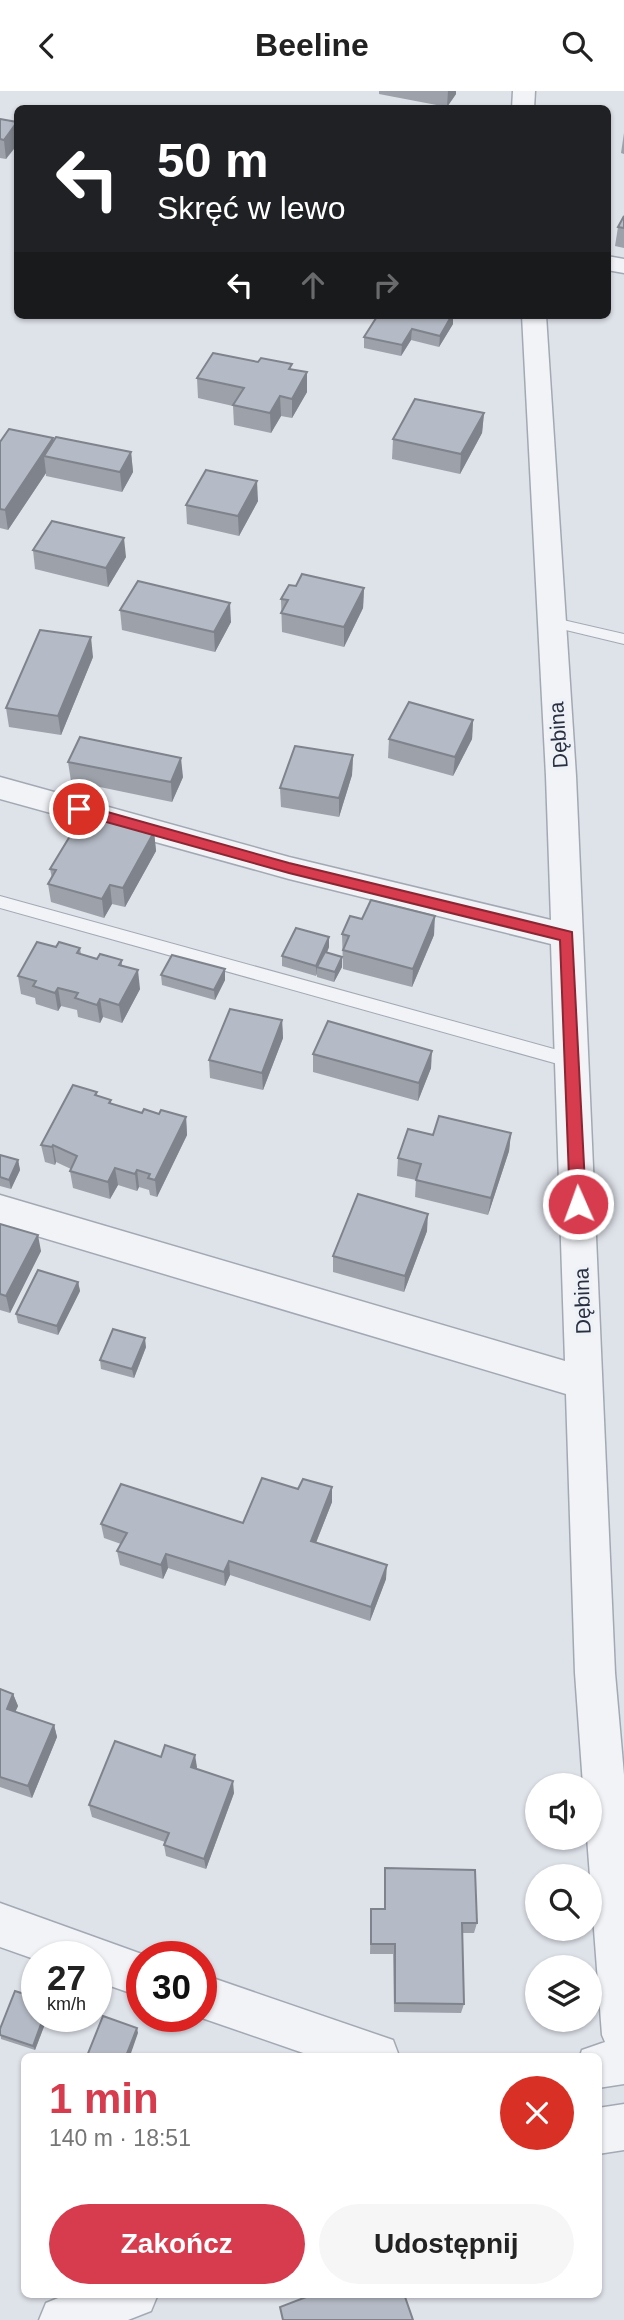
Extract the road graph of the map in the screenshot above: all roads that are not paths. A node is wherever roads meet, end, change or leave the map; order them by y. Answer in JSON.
{"nodes":[{"id":1,"x":534,"y":319,"type":"edge"},
{"id":2,"x":550,"y":622,"type":"junction"},
{"id":3,"x":624,"y":639,"type":"edge"},
{"id":4,"x":0,"y":787,"type":"edge"},
{"id":5,"x":0,"y":902,"type":"edge"},
{"id":6,"x":567,"y":936,"type":"junction"},
{"id":7,"x":572,"y":1061,"type":"junction"},
{"id":8,"x":0,"y":1210,"type":"edge"},
{"id":9,"x":586,"y":1384,"type":"junction"},
{"id":10,"x":0,"y":1925,"type":"edge"},
{"id":11,"x":44,"y":1941,"type":"edge"},
{"id":12,"x":217,"y":2001,"type":"edge"},
{"id":13,"x":624,"y":2035,"type":"edge"},
{"id":14,"x":368,"y":2053,"type":"edge"},
{"id":15,"x":624,"y":2061,"type":"edge"},
{"id":16,"x":602,"y":2065,"type":"edge"},
{"id":17,"x":624,"y":2127,"type":"edge"},
{"id":18,"x":602,"y":2130,"type":"edge"},
{"id":19,"x":123,"y":2298,"type":"edge"},
{"id":20,"x":63,"y":2320,"type":"edge"}],
"edges":[{"from":1,"to":2,"type":"street","name":"Dębina"},
{"from":2,"to":3,"type":"lane"},
{"from":2,"to":6,"type":"street","name":"Dębina"},
{"from":4,"to":6,"type":"street"},
{"from":5,"to":7,"type":"lane"},
{"from":6,"to":7,"type":"street","name":"Dębina"},
{"from":7,"to":9,"type":"street","name":"Dębina"},
{"from":8,"to":9,"type":"street"},
{"from":9,"to":13,"type":"street","name":"Dębina"},
{"from":10,"to":11,"type":"street"},
{"from":12,"to":14,"type":"street"},
{"from":15,"to":16,"type":"street"},
{"from":17,"to":18,"type":"street"},
{"from":19,"to":20,"type":"street"}]}
